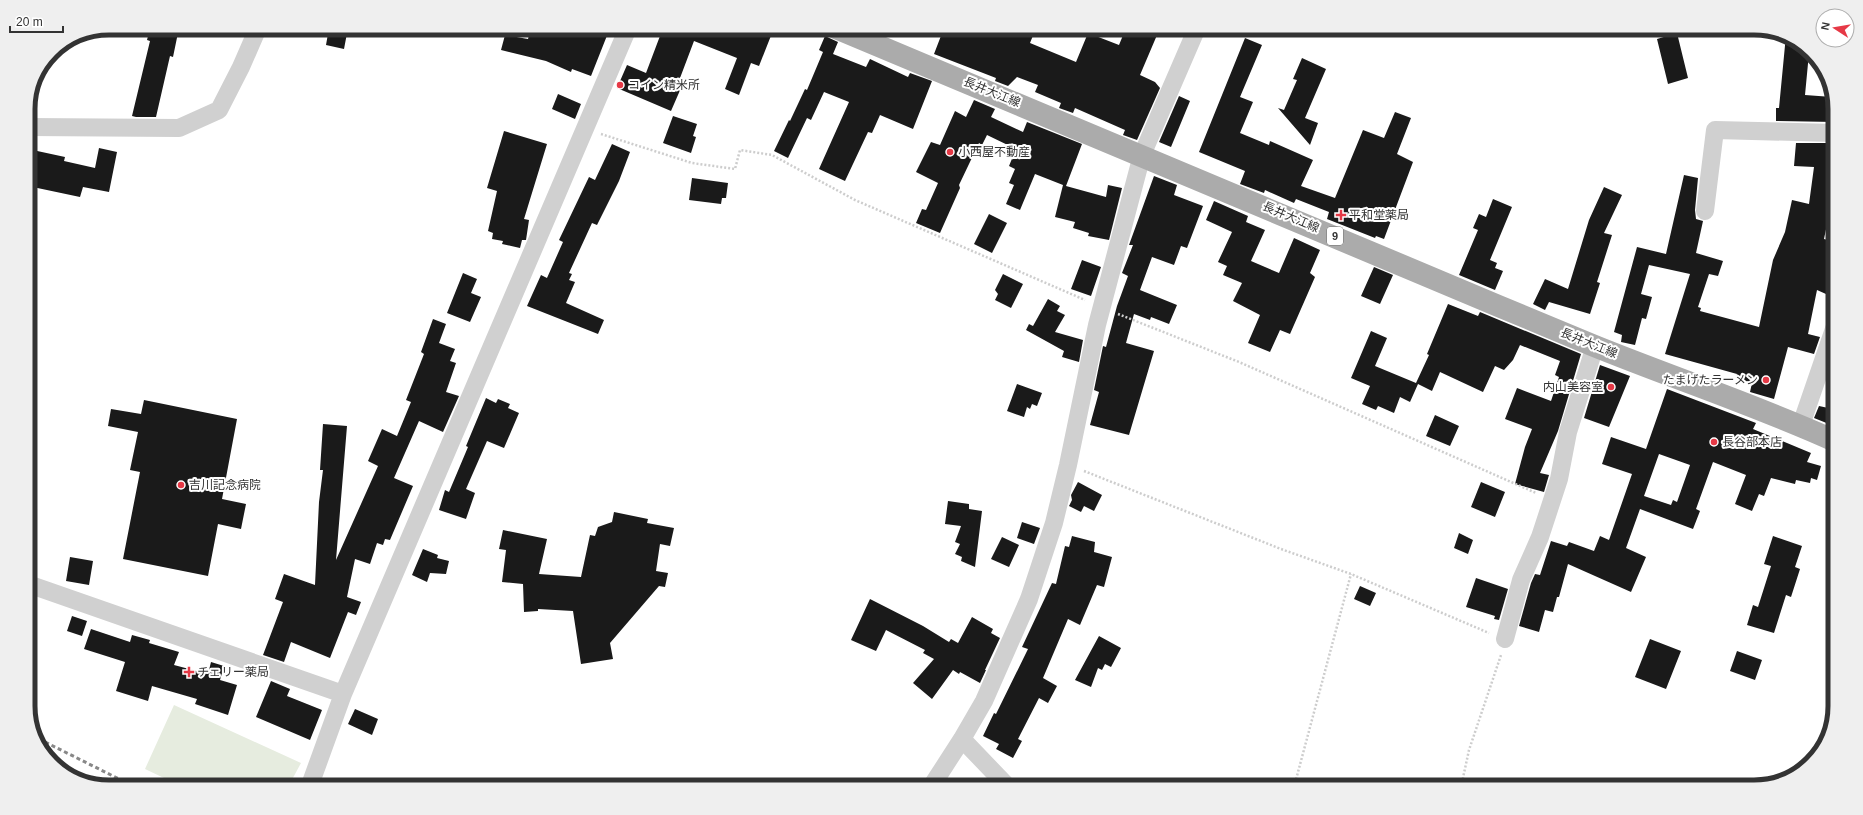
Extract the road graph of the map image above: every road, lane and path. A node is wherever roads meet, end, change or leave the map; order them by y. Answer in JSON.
{"nodes":[{"id":1,"x":255,"y":35,"type":"edge"},
{"id":2,"x":625,"y":35,"type":"edge"},
{"id":3,"x":853,"y":35,"type":"edge"},
{"id":4,"x":1194,"y":35,"type":"edge"},
{"id":5,"x":35,"y":127,"type":"edge"},
{"id":6,"x":585,"y":129,"type":"junction"},
{"id":7,"x":1828,"y":133,"type":"edge"},
{"id":8,"x":1142,"y":155,"type":"junction"},
{"id":9,"x":1705,"y":211,"type":"dead end"},
{"id":10,"x":1102,"y":307,"type":"junction"},
{"id":11,"x":1595,"y":346,"type":"junction"},
{"id":12,"x":1828,"y":346,"type":"edge"},
{"id":13,"x":1801,"y":425,"type":"junction"},
{"id":14,"x":1828,"y":438,"type":"edge"},
{"id":15,"x":1068,"y":465,"type":"junction"},
{"id":16,"x":1552,"y":501,"type":"junction"},
{"id":17,"x":1351,"y":574,"type":"junction"},
{"id":18,"x":35,"y":586,"type":"edge"},
{"id":19,"x":1505,"y":639,"type":"junction"},
{"id":20,"x":344,"y":694,"type":"junction"},
{"id":21,"x":962,"y":739,"type":"junction"},
{"id":22,"x":312,"y":780,"type":"edge"},
{"id":23,"x":935,"y":780,"type":"edge"},
{"id":24,"x":1001,"y":780,"type":"edge"},
{"id":25,"x":1296,"y":780,"type":"edge"},
{"id":26,"x":1463,"y":780,"type":"edge"}],
"edges":[{"from":1,"to":5,"type":"street"},
{"from":2,"to":6,"type":"street"},
{"from":3,"to":8,"type":"main road","name":"長井大江線","number":"9"},
{"from":4,"to":8,"type":"street"},
{"from":6,"to":10,"type":"path"},
{"from":6,"to":20,"type":"street"},
{"from":7,"to":9,"type":"street"},
{"from":8,"to":10,"type":"street"},
{"from":8,"to":11,"type":"main road","name":"長井大江線","number":"9"},
{"from":10,"to":15,"type":"street"},
{"from":10,"to":16,"type":"path"},
{"from":11,"to":13,"type":"main road","name":"長井大江線","number":"9"},
{"from":11,"to":16,"type":"street"},
{"from":12,"to":13,"type":"street"},
{"from":13,"to":14,"type":"main road","name":"長井大江線","number":"9"},
{"from":15,"to":17,"type":"path"},
{"from":15,"to":21,"type":"street"},
{"from":16,"to":19,"type":"street"},
{"from":17,"to":19,"type":"path"},
{"from":17,"to":25,"type":"path"},
{"from":18,"to":20,"type":"street"},
{"from":19,"to":26,"type":"path"},
{"from":20,"to":22,"type":"street"},
{"from":21,"to":23,"type":"street"},
{"from":21,"to":24,"type":"street"}]}
